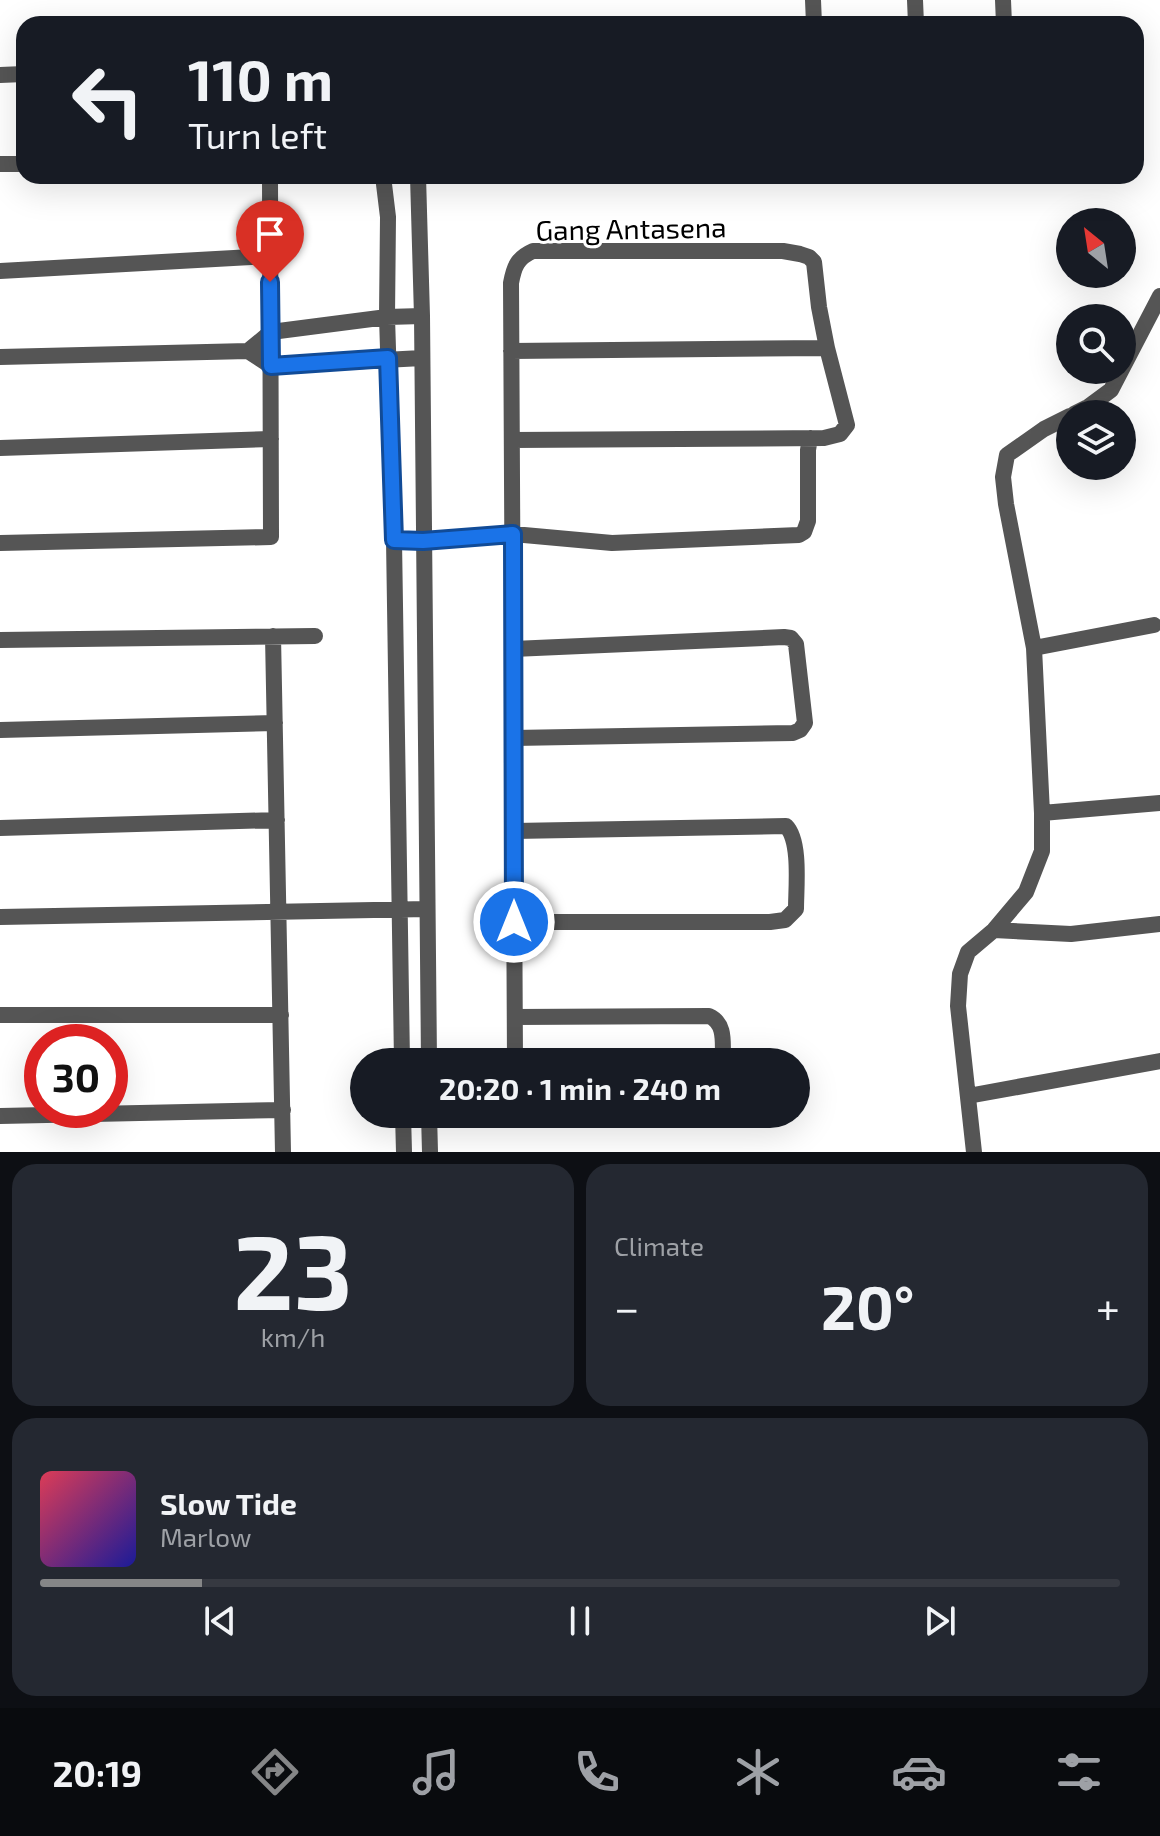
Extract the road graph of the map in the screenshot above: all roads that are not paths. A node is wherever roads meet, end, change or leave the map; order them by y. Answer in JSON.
{"nodes":[{"id":1,"x":270,"y":184,"type":"edge"},
{"id":2,"x":384,"y":184,"type":"edge"},
{"id":3,"x":418,"y":184,"type":"edge"},
{"id":4,"x":270,"y":256,"type":"junction"},
{"id":5,"x":0,"y":271,"type":"edge"},
{"id":6,"x":1160,"y":296,"type":"edge"},
{"id":7,"x":422,"y":316,"type":"junction"},
{"id":8,"x":387,"y":317,"type":"junction"},
{"id":9,"x":271,"y":332,"type":"junction"},
{"id":10,"x":827,"y":348,"type":"junction"},
{"id":11,"x":248,"y":351,"type":"junction"},
{"id":12,"x":511,"y":351,"type":"junction"},
{"id":13,"x":0,"y":357,"type":"edge"},
{"id":14,"x":388,"y":358,"type":"junction"},
{"id":15,"x":422,"y":358,"type":"junction"},
{"id":16,"x":271,"y":366,"type":"junction"},
{"id":17,"x":1097,"y":400,"type":"edge"},
{"id":18,"x":1056,"y":423,"type":"edge"},
{"id":19,"x":810,"y":438,"type":"junction"},
{"id":20,"x":271,"y":439,"type":"junction"},
{"id":21,"x":512,"y":440,"type":"junction"},
{"id":22,"x":0,"y":448,"type":"edge"},
{"id":23,"x":513,"y":534,"type":"junction"},
{"id":24,"x":394,"y":540,"type":"junction"},
{"id":25,"x":423,"y":541,"type":"junction"},
{"id":26,"x":0,"y":543,"type":"edge"},
{"id":27,"x":1154,"y":625,"type":"dead end"},
{"id":28,"x":273,"y":636,"type":"junction"},
{"id":29,"x":315,"y":636,"type":"dead end"},
{"id":30,"x":0,"y":640,"type":"edge"},
{"id":31,"x":1034,"y":648,"type":"junction"},
{"id":32,"x":513,"y":649,"type":"junction"},
{"id":33,"x":275,"y":723,"type":"junction"},
{"id":34,"x":0,"y":730,"type":"edge"},
{"id":35,"x":514,"y":738,"type":"junction"},
{"id":36,"x":1160,"y":803,"type":"edge"},
{"id":37,"x":1042,"y":813,"type":"junction"},
{"id":38,"x":277,"y":820,"type":"junction"},
{"id":39,"x":0,"y":828,"type":"edge"},
{"id":40,"x":514,"y":831,"type":"junction"},
{"id":41,"x":399,"y":909,"type":"junction"},
{"id":42,"x":427,"y":909,"type":"junction"},
{"id":43,"x":279,"y":912,"type":"junction"},
{"id":44,"x":0,"y":917,"type":"edge"},
{"id":45,"x":514,"y":922,"type":"junction"},
{"id":46,"x":1160,"y":924,"type":"edge"},
{"id":47,"x":994,"y":930,"type":"junction"},
{"id":48,"x":0,"y":1015,"type":"edge"},
{"id":49,"x":281,"y":1015,"type":"junction"},
{"id":50,"x":515,"y":1017,"type":"junction"},
{"id":51,"x":402,"y":1048,"type":"edge"},
{"id":52,"x":429,"y":1048,"type":"edge"},
{"id":53,"x":515,"y":1048,"type":"edge"},
{"id":54,"x":722,"y":1048,"type":"edge"},
{"id":55,"x":1160,"y":1061,"type":"edge"},
{"id":56,"x":968,"y":1096,"type":"junction"},
{"id":57,"x":283,"y":1110,"type":"junction"},
{"id":58,"x":0,"y":1116,"type":"edge"},
{"id":59,"x":403,"y":1128,"type":"edge"},
{"id":60,"x":429,"y":1128,"type":"edge"},
{"id":61,"x":283,"y":1152,"type":"edge"},
{"id":62,"x":404,"y":1152,"type":"edge"},
{"id":63,"x":430,"y":1152,"type":"edge"},
{"id":64,"x":974,"y":1152,"type":"edge"}],
"edges":[{"from":1,"to":4,"type":"street"},
{"from":2,"to":8,"type":"street"},
{"from":3,"to":7,"type":"street"},
{"from":4,"to":5,"type":"street"},
{"from":4,"to":9,"type":"street"},
{"from":6,"to":17,"type":"street"},
{"from":7,"to":8,"type":"street"},
{"from":7,"to":15,"type":"street"},
{"from":8,"to":9,"type":"street"},
{"from":8,"to":14,"type":"street"},
{"from":9,"to":11,"type":"street"},
{"from":9,"to":16,"type":"street"},
{"from":10,"to":12,"type":"street"},
{"from":10,"to":12,"type":"street","name":"Gang Antasena"},
{"from":10,"to":19,"type":"street"},
{"from":11,"to":13,"type":"street"},
{"from":11,"to":16,"type":"street"},
{"from":12,"to":21,"type":"street"},
{"from":14,"to":15,"type":"street"},
{"from":14,"to":16,"type":"street"},
{"from":14,"to":24,"type":"street"},
{"from":15,"to":25,"type":"street"},
{"from":16,"to":20,"type":"street"},
{"from":18,"to":31,"type":"street"},
{"from":19,"to":21,"type":"street"},
{"from":19,"to":23,"type":"street"},
{"from":20,"to":22,"type":"street"},
{"from":20,"to":26,"type":"street"},
{"from":21,"to":23,"type":"street"},
{"from":23,"to":25,"type":"street"},
{"from":23,"to":32,"type":"street"},
{"from":24,"to":25,"type":"street"},
{"from":24,"to":41,"type":"street"},
{"from":25,"to":42,"type":"street"},
{"from":27,"to":31,"type":"street"},
{"from":28,"to":29,"type":"street"},
{"from":28,"to":30,"type":"street"},
{"from":28,"to":33,"type":"street"},
{"from":31,"to":37,"type":"street"},
{"from":32,"to":35,"type":"street"},
{"from":32,"to":35,"type":"street"},
{"from":33,"to":34,"type":"street"},
{"from":33,"to":38,"type":"street"},
{"from":35,"to":40,"type":"street"},
{"from":36,"to":37,"type":"street"},
{"from":37,"to":47,"type":"street"},
{"from":38,"to":39,"type":"street"},
{"from":38,"to":43,"type":"street"},
{"from":40,"to":45,"type":"street"},
{"from":40,"to":45,"type":"street"},
{"from":41,"to":42,"type":"street"},
{"from":41,"to":43,"type":"street"},
{"from":41,"to":51,"type":"street"},
{"from":42,"to":52,"type":"street"},
{"from":43,"to":44,"type":"street"},
{"from":43,"to":49,"type":"street"},
{"from":45,"to":50,"type":"street"},
{"from":46,"to":47,"type":"street"},
{"from":47,"to":56,"type":"street"},
{"from":48,"to":49,"type":"street"},
{"from":49,"to":57,"type":"street"},
{"from":50,"to":53,"type":"street"},
{"from":50,"to":54,"type":"street"},
{"from":55,"to":56,"type":"street"},
{"from":56,"to":64,"type":"street"},
{"from":57,"to":58,"type":"street"},
{"from":57,"to":61,"type":"street"},
{"from":59,"to":62,"type":"street"},
{"from":60,"to":63,"type":"street"}]}
